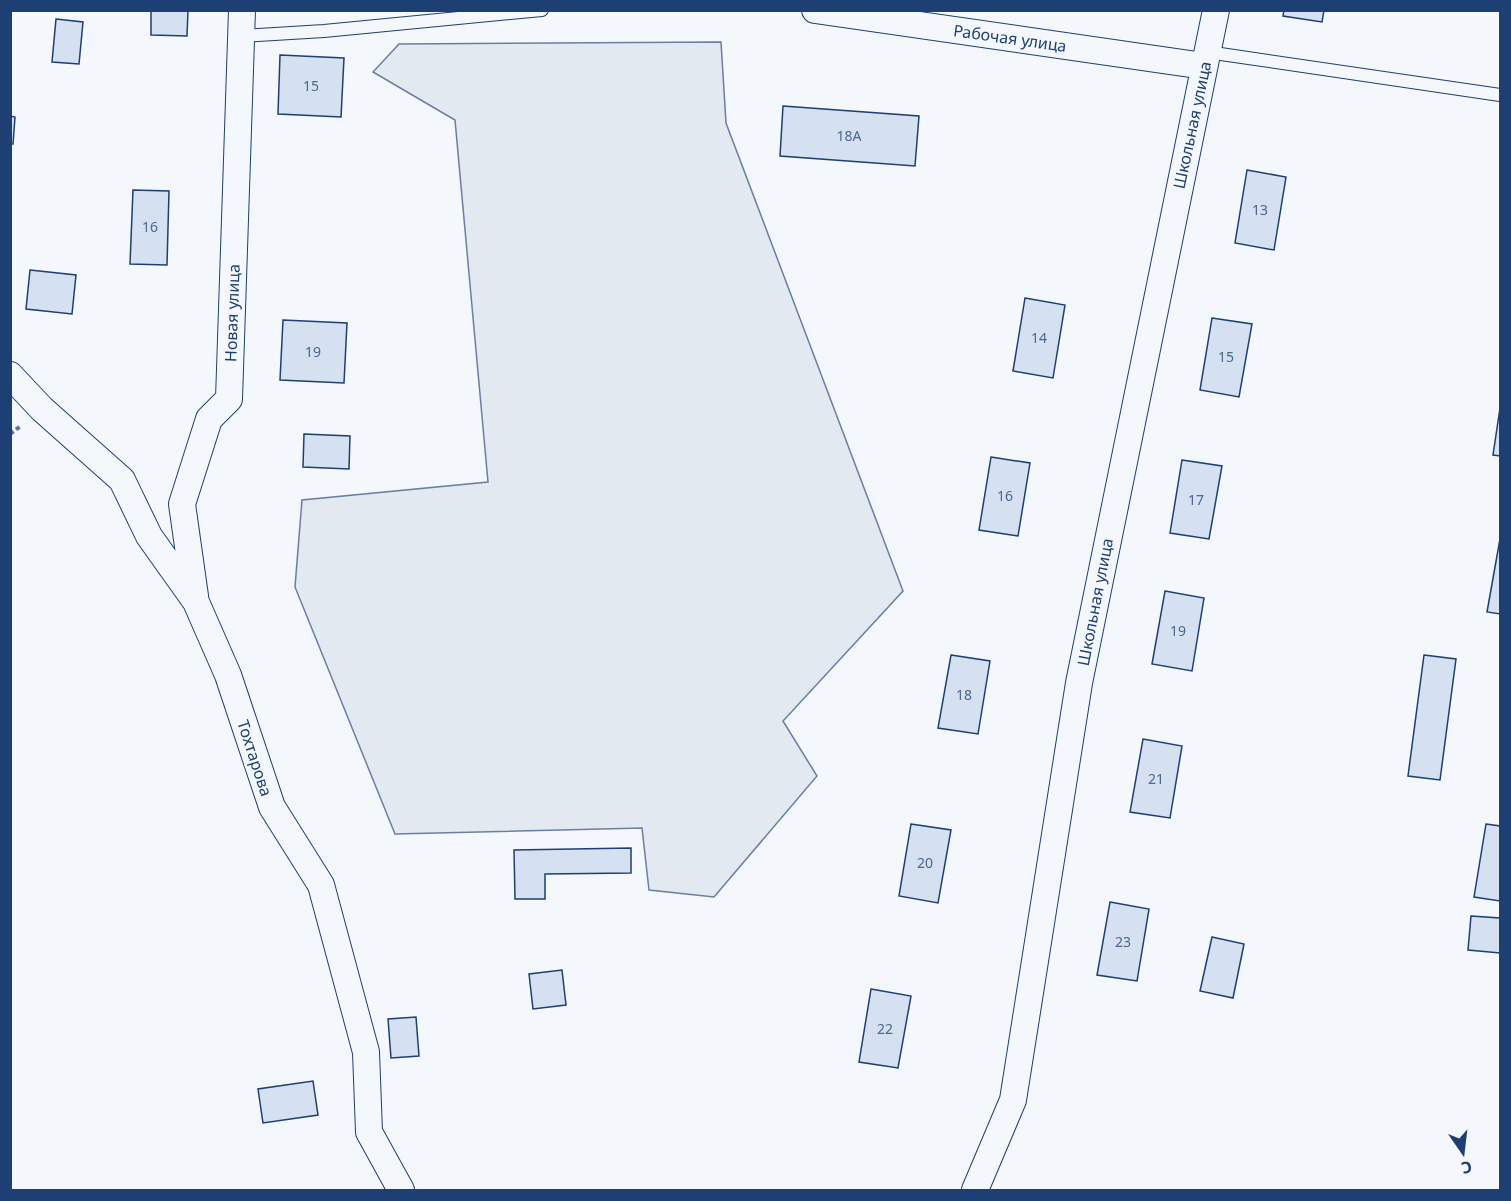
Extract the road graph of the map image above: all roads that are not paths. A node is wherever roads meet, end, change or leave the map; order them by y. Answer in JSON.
{"nodes":[{"id":1,"x":242,"y":10,"type":"edge"},
{"id":2,"x":542,"y":10,"type":"edge"},
{"id":3,"x":815,"y":10,"type":"edge"},
{"id":4,"x":1216,"y":10,"type":"edge"},
{"id":5,"x":240,"y":36,"type":"junction"},
{"id":6,"x":1206,"y":59,"type":"junction"},
{"id":7,"x":1500,"y":95,"type":"edge"},
{"id":8,"x":10,"y":375,"type":"edge"},
{"id":9,"x":196,"y":602,"type":"junction"},
{"id":10,"x":401,"y":1191,"type":"edge"},
{"id":11,"x":975,"y":1191,"type":"edge"}],
"edges":[{"from":1,"to":5,"type":"street","name":"Новая улица"},
{"from":2,"to":5,"type":"lane"},
{"from":3,"to":6,"type":"street","name":"Рабочая улица"},
{"from":4,"to":6,"type":"street","name":"Школьная улица"},
{"from":5,"to":9,"type":"street","name":"Новая улица"},
{"from":6,"to":7,"type":"lane"},
{"from":6,"to":11,"type":"street","name":"Школьная улица"},
{"from":8,"to":9,"type":"street","name":"Тохтарова"},
{"from":9,"to":10,"type":"street","name":"Тохтарова"}]}
